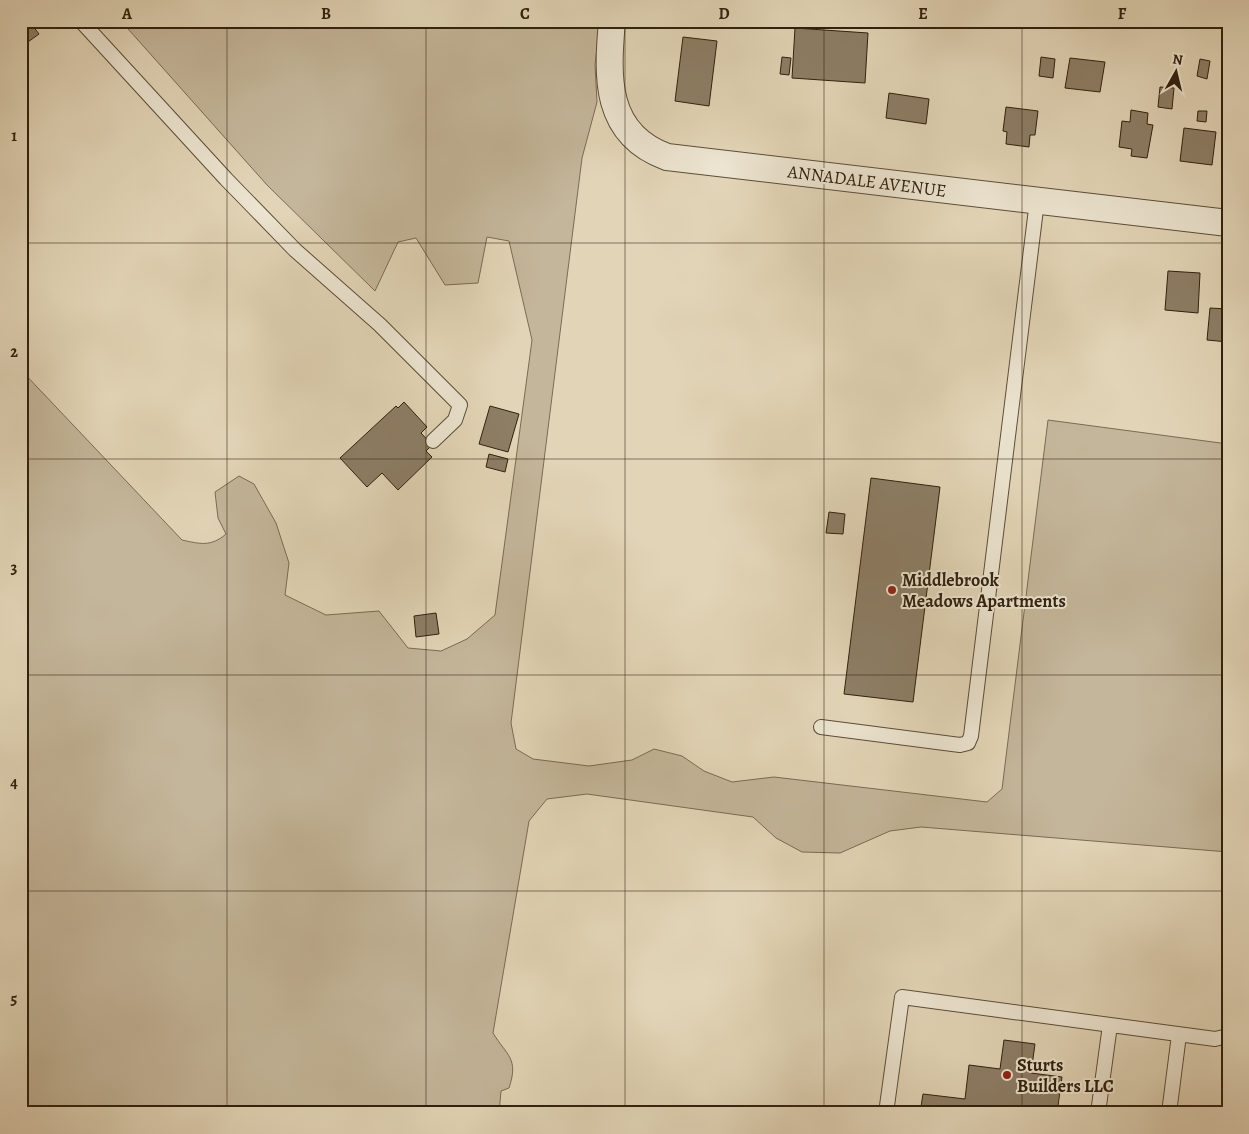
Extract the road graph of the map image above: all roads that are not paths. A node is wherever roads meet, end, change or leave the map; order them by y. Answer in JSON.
{"nodes":[{"id":1,"x":80,"y":21,"type":"edge"},
{"id":2,"x":612,"y":21,"type":"edge"},
{"id":3,"x":1037,"y":201,"type":"junction"},
{"id":4,"x":1228,"y":222,"type":"edge"},
{"id":5,"x":433,"y":441,"type":"dead end"},
{"id":6,"x":821,"y":727,"type":"dead end"},
{"id":7,"x":1110,"y":1025,"type":"junction"},
{"id":8,"x":1179,"y":1035,"type":"junction"},
{"id":9,"x":1228,"y":1036,"type":"edge"},
{"id":10,"x":886,"y":1113,"type":"edge"},
{"id":11,"x":1098,"y":1113,"type":"edge"},
{"id":12,"x":1169,"y":1113,"type":"edge"}],
"edges":[{"from":1,"to":5,"type":"lane"},
{"from":2,"to":3,"type":"street","name":"ANNADALE AVENUE"},
{"from":3,"to":4,"type":"street","name":"ANNADALE AVENUE"},
{"from":3,"to":6,"type":"lane"},
{"from":7,"to":8,"type":"lane"},
{"from":7,"to":10,"type":"lane"},
{"from":7,"to":11,"type":"lane"},
{"from":8,"to":9,"type":"lane"},
{"from":8,"to":12,"type":"lane"}]}
